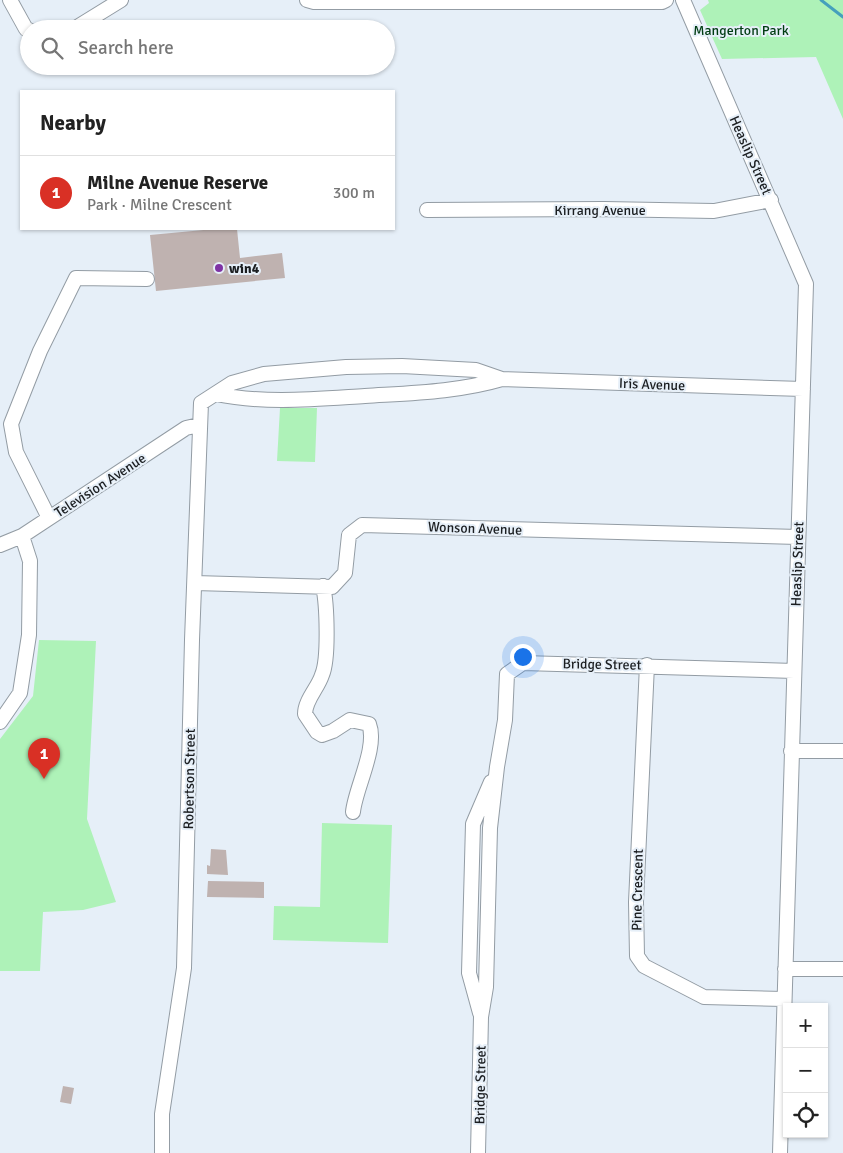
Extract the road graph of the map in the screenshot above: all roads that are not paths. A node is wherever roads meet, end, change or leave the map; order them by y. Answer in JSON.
{"nodes":[{"id":1,"x":10,"y":0,"type":"edge"},
{"id":2,"x":121,"y":0,"type":"edge"},
{"id":3,"x":307,"y":0,"type":"edge"},
{"id":4,"x":666,"y":0,"type":"edge"},
{"id":5,"x":683,"y":0,"type":"edge"},
{"id":6,"x":23,"y":20,"type":"edge"},
{"id":7,"x":89,"y":20,"type":"edge"},
{"id":8,"x":771,"y":200,"type":"junction"},
{"id":9,"x":427,"y":210,"type":"dead end"},
{"id":10,"x":147,"y":278,"type":"dead end"},
{"id":11,"x":502,"y":379,"type":"junction"},
{"id":12,"x":803,"y":389,"type":"junction"},
{"id":13,"x":216,"y":394,"type":"junction"},
{"id":14,"x":201,"y":403,"type":"joint"},
{"id":15,"x":199,"y":425,"type":"junction"},
{"id":16,"x":49,"y":518,"type":"junction"},
{"id":17,"x":22,"y":536,"type":"junction"},
{"id":18,"x":798,"y":536,"type":"junction"},
{"id":19,"x":0,"y":545,"type":"edge"},
{"id":20,"x":195,"y":583,"type":"junction"},
{"id":21,"x":323,"y":586,"type":"junction"},
{"id":22,"x":647,"y":665,"type":"junction"},
{"id":23,"x":794,"y":671,"type":"junction"},
{"id":24,"x":0,"y":722,"type":"edge"},
{"id":25,"x":791,"y":751,"type":"junction"},
{"id":26,"x":843,"y":751,"type":"edge"},
{"id":27,"x":353,"y":812,"type":"dead end"},
{"id":28,"x":785,"y":969,"type":"junction"},
{"id":29,"x":843,"y":969,"type":"edge"},
{"id":30,"x":784,"y":999,"type":"junction"},
{"id":31,"x":162,"y":1153,"type":"edge"},
{"id":32,"x":478,"y":1153,"type":"edge"},
{"id":33,"x":780,"y":1153,"type":"edge"}],
"edges":[{"from":1,"to":6,"type":"street"},
{"from":2,"to":7,"type":"street"},
{"from":3,"to":4,"type":"street"},
{"from":5,"to":8,"type":"street","name":"Heaslip Street"},
{"from":8,"to":9,"type":"street","name":"Kirrang Avenue"},
{"from":8,"to":12,"type":"street","name":"Heaslip Street"},
{"from":10,"to":16,"type":"street"},
{"from":11,"to":12,"type":"street","name":"Iris Avenue"},
{"from":11,"to":13,"type":"street","name":"Iris Avenue"},
{"from":11,"to":13,"type":"street","name":"Iris Avenue"},
{"from":12,"to":18,"type":"street","name":"Heaslip Street"},
{"from":13,"to":14,"type":"street","name":"Iris Avenue"},
{"from":14,"to":15,"type":"street","name":"Robertson Street"},
{"from":15,"to":16,"type":"street","name":"Television Avenue"},
{"from":15,"to":20,"type":"street","name":"Robertson Street"},
{"from":16,"to":17,"type":"street","name":"Television Avenue"},
{"from":17,"to":19,"type":"street","name":"Television Avenue"},
{"from":17,"to":24,"type":"street"},
{"from":18,"to":21,"type":"street","name":"Wonson Avenue"},
{"from":18,"to":23,"type":"street","name":"Heaslip Street"},
{"from":20,"to":21,"type":"street","name":"Wonson Avenue"},
{"from":20,"to":31,"type":"street","name":"Robertson Street"},
{"from":21,"to":27,"type":"street"},
{"from":22,"to":23,"type":"street","name":"Bridge Street"},
{"from":22,"to":30,"type":"street","name":"Pine Crescent"},
{"from":22,"to":32,"type":"street","name":"Bridge Street"},
{"from":23,"to":25,"type":"street","name":"Heaslip Street"},
{"from":25,"to":26,"type":"street"},
{"from":25,"to":28,"type":"street","name":"Heaslip Street"},
{"from":28,"to":29,"type":"street"},
{"from":28,"to":30,"type":"street","name":"Heaslip Street"},
{"from":30,"to":33,"type":"street","name":"Heaslip Street"}]}
